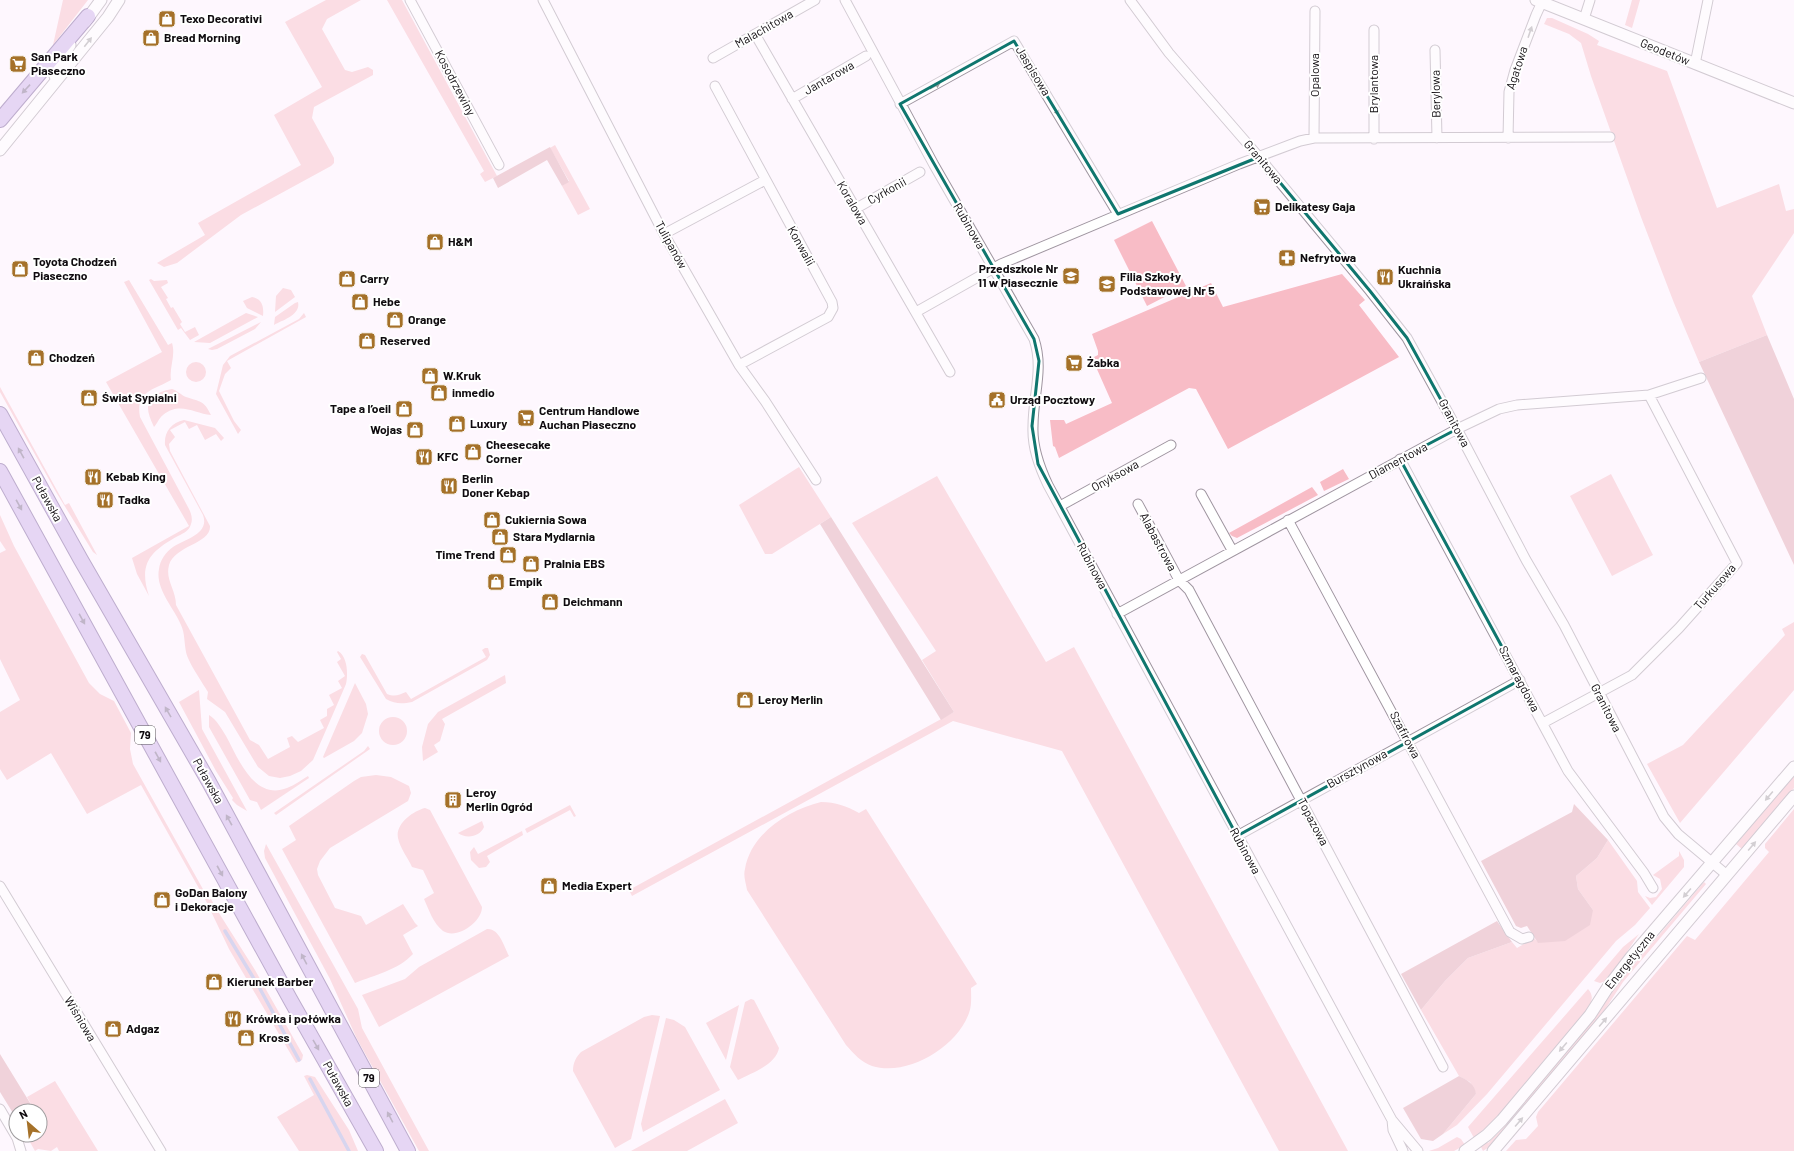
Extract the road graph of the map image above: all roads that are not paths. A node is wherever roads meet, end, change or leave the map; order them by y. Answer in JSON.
{"nodes":[{"id":1,"x":101,"y":0,"type":"edge"},
{"id":2,"x":119,"y":0,"type":"edge"},
{"id":3,"x":410,"y":0,"type":"edge"},
{"id":4,"x":543,"y":0,"type":"edge"},
{"id":5,"x":814,"y":0,"type":"edge"},
{"id":6,"x":845,"y":0,"type":"edge"},
{"id":7,"x":1130,"y":0,"type":"edge"},
{"id":8,"x":1590,"y":0,"type":"edge"},
{"id":9,"x":1708,"y":0,"type":"edge"},
{"id":10,"x":1539,"y":1,"type":"edge"},
{"id":11,"x":1315,"y":11,"type":"dead end"},
{"id":12,"x":88,"y":16,"type":"junction"},
{"id":13,"x":1584,"y":19,"type":"junction"},
{"id":14,"x":1374,"y":30,"type":"dead end"},
{"id":15,"x":755,"y":34,"type":"junction"},
{"id":16,"x":1435,"y":50,"type":"dead end"},
{"id":17,"x":866,"y":56,"type":"dead end"},
{"id":18,"x":713,"y":58,"type":"dead end"},
{"id":19,"x":1695,"y":64,"type":"junction"},
{"id":20,"x":54,"y":82,"type":"junction"},
{"id":21,"x":714,"y":86,"type":"dead end"},
{"id":22,"x":792,"y":99,"type":"junction"},
{"id":23,"x":1794,"y":103,"type":"edge"},
{"id":24,"x":900,"y":104,"type":"junction"},
{"id":25,"x":0,"y":120,"type":"edge"},
{"id":26,"x":1610,"y":137,"type":"dead end"},
{"id":27,"x":1314,"y":138,"type":"junction"},
{"id":28,"x":1437,"y":138,"type":"junction"},
{"id":29,"x":1508,"y":138,"type":"junction"},
{"id":30,"x":1374,"y":139,"type":"junction"},
{"id":31,"x":0,"y":150,"type":"edge"},
{"id":32,"x":1258,"y":157,"type":"junction"},
{"id":33,"x":499,"y":165,"type":"dead end"},
{"id":34,"x":920,"y":172,"type":"dead end"},
{"id":35,"x":765,"y":180,"type":"junction"},
{"id":36,"x":855,"y":209,"type":"junction"},
{"id":37,"x":1118,"y":214,"type":"junction"},
{"id":38,"x":664,"y":234,"type":"junction"},
{"id":39,"x":993,"y":268,"type":"junction"},
{"id":40,"x":916,"y":312,"type":"junction"},
{"id":41,"x":739,"y":365,"type":"junction"},
{"id":42,"x":950,"y":372,"type":"dead end"},
{"id":43,"x":1701,"y":378,"type":"dead end"},
{"id":44,"x":1649,"y":396,"type":"junction"},
{"id":45,"x":0,"y":414,"type":"edge"},
{"id":46,"x":1457,"y":429,"type":"junction"},
{"id":47,"x":1171,"y":445,"type":"dead end"},
{"id":48,"x":1400,"y":459,"type":"junction"},
{"id":49,"x":0,"y":471,"type":"edge"},
{"id":50,"x":816,"y":480,"type":"dead end"},
{"id":51,"x":1201,"y":494,"type":"dead end"},
{"id":52,"x":1138,"y":504,"type":"dead end"},
{"id":53,"x":1060,"y":506,"type":"junction"},
{"id":54,"x":1288,"y":520,"type":"junction"},
{"id":55,"x":1232,"y":550,"type":"junction"},
{"id":56,"x":1179,"y":580,"type":"junction"},
{"id":57,"x":1117,"y":614,"type":"junction"},
{"id":58,"x":1520,"y":680,"type":"junction"},
{"id":59,"x":1599,"y":693,"type":"junction"},
{"id":60,"x":1543,"y":724,"type":"junction"},
{"id":61,"x":1408,"y":741,"type":"junction"},
{"id":62,"x":1794,"y":767,"type":"edge"},
{"id":63,"x":1794,"y":796,"type":"edge"},
{"id":64,"x":1302,"y":800,"type":"junction"},
{"id":65,"x":1237,"y":836,"type":"junction"},
{"id":66,"x":1712,"y":863,"type":"junction"},
{"id":67,"x":1727,"y":876,"type":"junction"},
{"id":68,"x":0,"y":886,"type":"edge"},
{"id":69,"x":1653,"y":888,"type":"dead end"},
{"id":70,"x":1529,"y":937,"type":"dead end"},
{"id":71,"x":1443,"y":1067,"type":"dead end"},
{"id":72,"x":0,"y":1109,"type":"edge"},
{"id":73,"x":1392,"y":1120,"type":"junction"},
{"id":74,"x":21,"y":1151,"type":"edge"},
{"id":75,"x":161,"y":1151,"type":"edge"},
{"id":76,"x":376,"y":1151,"type":"edge"},
{"id":77,"x":408,"y":1151,"type":"edge"},
{"id":78,"x":1403,"y":1151,"type":"edge"},
{"id":79,"x":1418,"y":1151,"type":"edge"},
{"id":80,"x":1465,"y":1151,"type":"edge"},
{"id":81,"x":1493,"y":1151,"type":"edge"}],
"edges":[{"from":1,"to":12,"type":"street"},
{"from":20,"to":2,"type":"street","one_way":true},
{"from":3,"to":33,"type":"street","name":"Kosodrzewiny"},
{"from":4,"to":38,"type":"street","name":"Tulipanów"},
{"from":5,"to":15,"type":"street","name":"Malachitowa"},
{"from":6,"to":24,"type":"street","name":"Rubinowa"},
{"from":7,"to":32,"type":"street","name":"Granitowa"},
{"from":8,"to":13,"type":"street"},
{"from":9,"to":19,"type":"street"},
{"from":10,"to":13,"type":"street","name":"Geodetów"},
{"from":29,"to":10,"type":"street","name":"Agatowa","one_way":true},
{"from":11,"to":27,"type":"street","name":"Opalowa"},
{"from":12,"to":20,"type":"street"},
{"from":12,"to":25,"type":"main road","one_way":true},
{"from":13,"to":19,"type":"street","name":"Geodetów"},
{"from":14,"to":30,"type":"street","name":"Brylantowa"},
{"from":15,"to":18,"type":"street","name":"Malachitowa"},
{"from":15,"to":22,"type":"street","name":"Koralowa"},
{"from":16,"to":28,"type":"street","name":"Berylowa"},
{"from":17,"to":22,"type":"street","name":"Jantarowa"},
{"from":19,"to":23,"type":"street","name":"Geodetów"},
{"from":20,"to":31,"type":"street"},
{"from":21,"to":35,"type":"street","name":"Konwalii"},
{"from":22,"to":36,"type":"street","name":"Koralowa"},
{"from":24,"to":37,"type":"street","name":"Jaspisowa","one_way":true},
{"from":24,"to":39,"type":"street","name":"Rubinowa"},
{"from":26,"to":29,"type":"street"},
{"from":27,"to":30,"type":"street"},
{"from":27,"to":32,"type":"street"},
{"from":28,"to":29,"type":"street"},
{"from":28,"to":30,"type":"street"},
{"from":32,"to":37,"type":"street"},
{"from":32,"to":46,"type":"street","name":"Granitowa"},
{"from":34,"to":36,"type":"street","name":"Cyrkonii"},
{"from":35,"to":38,"type":"street"},
{"from":35,"to":41,"type":"street","name":"Konwalii"},
{"from":36,"to":40,"type":"street","name":"Koralowa"},
{"from":37,"to":39,"type":"street"},
{"from":38,"to":41,"type":"street","name":"Tulipanów"},
{"from":39,"to":40,"type":"street"},
{"from":39,"to":53,"type":"street","name":"Rubinowa"},
{"from":40,"to":42,"type":"street","name":"Koralowa"},
{"from":41,"to":50,"type":"street","name":"Tulipanów"},
{"from":43,"to":44,"type":"street","name":"Diamentowa"},
{"from":44,"to":46,"type":"street","name":"Diamentowa"},
{"from":44,"to":59,"type":"street","name":"Turkusowa"},
{"from":77,"to":45,"type":"main road","name":"Puławska","number":"79","one_way":true},
{"from":46,"to":48,"type":"street","name":"Diamentowa"},
{"from":46,"to":59,"type":"street","name":"Granitowa"},
{"from":47,"to":53,"type":"street","name":"Onyksowa"},
{"from":48,"to":54,"type":"street","name":"Diamentowa"},
{"from":48,"to":58,"type":"street","name":"Szmaragdowa"},
{"from":49,"to":76,"type":"main road","name":"Puławska","number":"79","one_way":true},
{"from":51,"to":55,"type":"street"},
{"from":52,"to":56,"type":"street","name":"Alabastrowa"},
{"from":53,"to":57,"type":"street","name":"Rubinowa"},
{"from":54,"to":55,"type":"street","name":"Diamentowa"},
{"from":54,"to":61,"type":"street","name":"Szafirowa"},
{"from":55,"to":56,"type":"street","name":"Diamentowa"},
{"from":56,"to":57,"type":"street","name":"Diamentowa"},
{"from":56,"to":64,"type":"street","name":"Topazowa"},
{"from":57,"to":65,"type":"street","name":"Rubinowa"},
{"from":58,"to":60,"type":"street","name":"Szmaragdowa"},
{"from":58,"to":61,"type":"street","name":"Bursztynowa"},
{"from":59,"to":60,"type":"street","name":"Turkusowa"},
{"from":59,"to":66,"type":"street","name":"Granitowa"},
{"from":60,"to":69,"type":"street","name":"Szmaragdowa"},
{"from":61,"to":64,"type":"street","name":"Bursztynowa"},
{"from":61,"to":70,"type":"street","name":"Szafirowa"},
{"from":62,"to":66,"type":"street","name":"Energetyczna","one_way":true},
{"from":67,"to":63,"type":"street","name":"Energetyczna","one_way":true},
{"from":64,"to":65,"type":"street","name":"Bursztynowa"},
{"from":64,"to":71,"type":"street","name":"Topazowa"},
{"from":65,"to":73,"type":"street","name":"Rubinowa"},
{"from":66,"to":67,"type":"street","name":"Granitowa"},
{"from":66,"to":80,"type":"street","name":"Energetyczna","one_way":true},
{"from":81,"to":67,"type":"street","name":"Energetyczna","one_way":true},
{"from":68,"to":75,"type":"street","name":"Wiśniowa"},
{"from":72,"to":74,"type":"street"},
{"from":73,"to":78,"type":"street","name":"Rubinowa"},
{"from":73,"to":79,"type":"street","name":"Rubinowa"}]}
